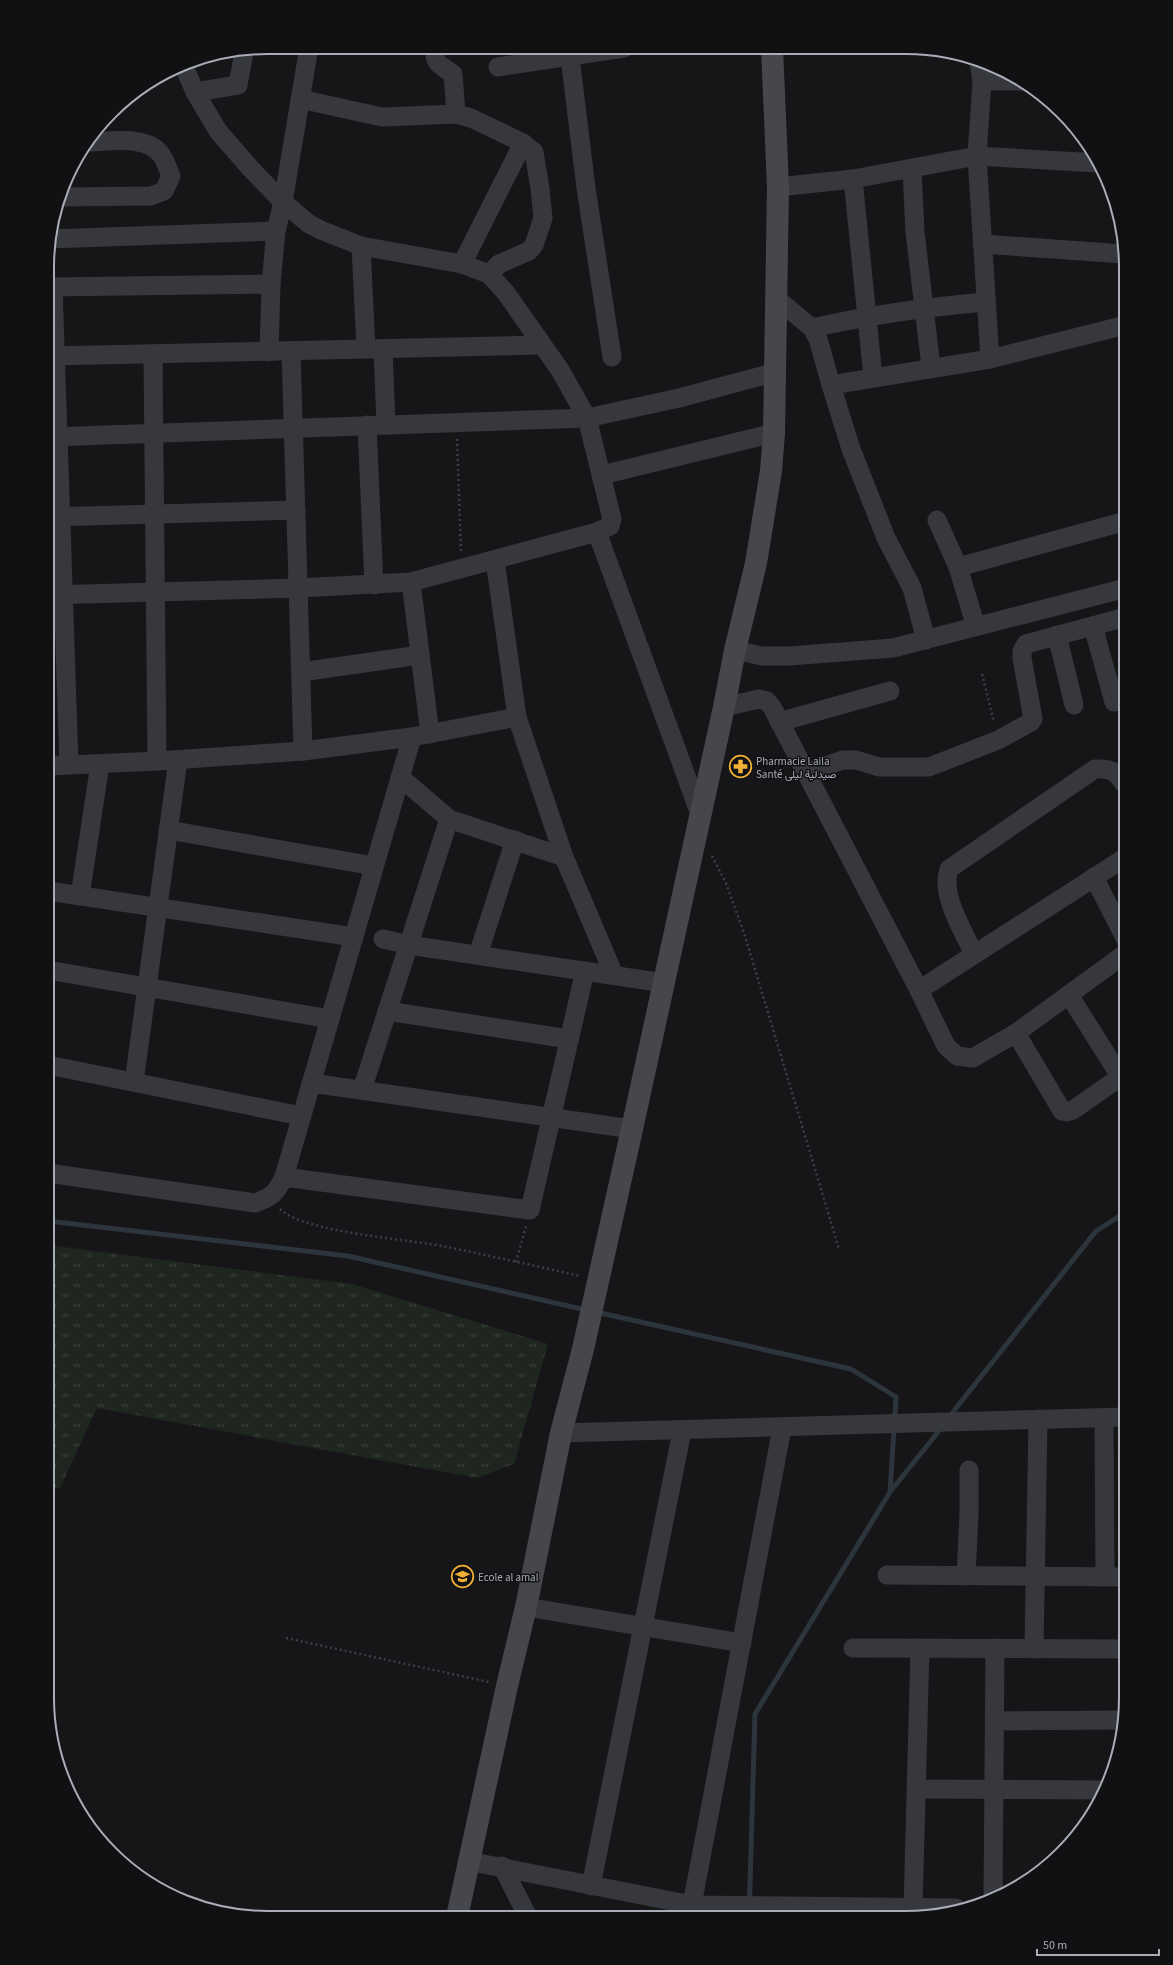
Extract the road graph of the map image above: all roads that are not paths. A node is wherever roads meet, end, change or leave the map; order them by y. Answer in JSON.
{"nodes":[{"id":1,"x":308,"y":54,"type":"edge"},
{"id":2,"x":435,"y":54,"type":"edge"},
{"id":3,"x":545,"y":54,"type":"edge"},
{"id":4,"x":554,"y":54,"type":"edge"},
{"id":5,"x":586,"y":54,"type":"edge"},
{"id":6,"x":772,"y":54,"type":"edge"},
{"id":7,"x":243,"y":55,"type":"edge"},
{"id":8,"x":570,"y":57,"type":"junction"},
{"id":9,"x":498,"y":67,"type":"dead end"},
{"id":10,"x":980,"y":67,"type":"edge"},
{"id":11,"x":185,"y":70,"type":"edge"},
{"id":12,"x":982,"y":81,"type":"junction"},
{"id":13,"x":1009,"y":81,"type":"edge"},
{"id":14,"x":195,"y":92,"type":"junction"},
{"id":15,"x":300,"y":99,"type":"junction"},
{"id":16,"x":456,"y":114,"type":"junction"},
{"id":17,"x":95,"y":142,"type":"edge"},
{"id":18,"x":523,"y":143,"type":"junction"},
{"id":19,"x":977,"y":156,"type":"junction"},
{"id":20,"x":1091,"y":163,"type":"edge"},
{"id":21,"x":912,"y":169,"type":"junction"},
{"id":22,"x":853,"y":178,"type":"junction"},
{"id":23,"x":778,"y":187,"type":"junction"},
{"id":24,"x":66,"y":197,"type":"edge"},
{"id":25,"x":283,"y":202,"type":"junction"},
{"id":26,"x":276,"y":231,"type":"junction"},
{"id":27,"x":56,"y":239,"type":"edge"},
{"id":28,"x":982,"y":244,"type":"junction"},
{"id":29,"x":361,"y":246,"type":"junction"},
{"id":30,"x":1119,"y":254,"type":"edge"},
{"id":31,"x":462,"y":264,"type":"junction"},
{"id":32,"x":489,"y":274,"type":"junction"},
{"id":33,"x":271,"y":284,"type":"junction"},
{"id":34,"x":54,"y":287,"type":"edge"},
{"id":35,"x":777,"y":299,"type":"junction"},
{"id":36,"x":986,"y":302,"type":"junction"},
{"id":37,"x":924,"y":307,"type":"junction"},
{"id":38,"x":867,"y":316,"type":"junction"},
{"id":39,"x":1119,"y":327,"type":"edge"},
{"id":40,"x":812,"y":328,"type":"junction"},
{"id":41,"x":542,"y":346,"type":"junction"},
{"id":42,"x":375,"y":349,"type":"junction"},
{"id":43,"x":292,"y":351,"type":"junction"},
{"id":44,"x":269,"y":352,"type":"junction"},
{"id":45,"x":153,"y":354,"type":"junction"},
{"id":46,"x":54,"y":356,"type":"edge"},
{"id":47,"x":612,"y":357,"type":"dead end"},
{"id":48,"x":990,"y":359,"type":"junction"},
{"id":49,"x":931,"y":367,"type":"junction"},
{"id":50,"x":776,"y":372,"type":"junction"},
{"id":51,"x":873,"y":377,"type":"junction"},
{"id":52,"x":831,"y":385,"type":"junction"},
{"id":53,"x":587,"y":418,"type":"junction"},
{"id":54,"x":366,"y":425,"type":"junction"},
{"id":55,"x":386,"y":425,"type":"junction"},
{"id":56,"x":294,"y":428,"type":"junction"},
{"id":57,"x":154,"y":433,"type":"junction"},
{"id":58,"x":774,"y":433,"type":"junction"},
{"id":59,"x":54,"y":437,"type":"edge"},
{"id":60,"x":602,"y":475,"type":"junction"},
{"id":61,"x":54,"y":477,"type":"edge"},
{"id":62,"x":296,"y":510,"type":"junction"},
{"id":63,"x":154,"y":515,"type":"junction"},
{"id":64,"x":55,"y":517,"type":"edge"},
{"id":65,"x":937,"y":520,"type":"dead end"},
{"id":66,"x":1119,"y":523,"type":"edge"},
{"id":67,"x":597,"y":532,"type":"junction"},
{"id":68,"x":495,"y":560,"type":"junction"},
{"id":69,"x":958,"y":567,"type":"junction"},
{"id":70,"x":411,"y":582,"type":"junction"},
{"id":71,"x":374,"y":585,"type":"junction"},
{"id":72,"x":299,"y":588,"type":"junction"},
{"id":73,"x":1119,"y":590,"type":"edge"},
{"id":74,"x":155,"y":592,"type":"junction"},
{"id":75,"x":56,"y":595,"type":"edge"},
{"id":76,"x":1119,"y":619,"type":"edge"},
{"id":77,"x":1093,"y":626,"type":"junction"},
{"id":78,"x":976,"y":627,"type":"junction"},
{"id":79,"x":1057,"y":635,"type":"junction"},
{"id":80,"x":926,"y":640,"type":"junction"},
{"id":81,"x":735,"y":650,"type":"junction"},
{"id":82,"x":420,"y":655,"type":"junction"},
{"id":83,"x":301,"y":672,"type":"junction"},
{"id":84,"x":890,"y":691,"type":"dead end"},
{"id":85,"x":1114,"y":702,"type":"dead end"},
{"id":86,"x":1074,"y":705,"type":"dead end"},
{"id":87,"x":724,"y":707,"type":"junction"},
{"id":88,"x":517,"y":718,"type":"junction"},
{"id":89,"x":779,"y":722,"type":"junction"},
{"id":90,"x":421,"y":735,"type":"junction"},
{"id":91,"x":304,"y":751,"type":"junction"},
{"id":92,"x":178,"y":760,"type":"junction"},
{"id":93,"x":157,"y":761,"type":"junction"},
{"id":94,"x":100,"y":764,"type":"junction"},
{"id":95,"x":54,"y":766,"type":"edge"},
{"id":96,"x":69,"y":766,"type":"junction"},
{"id":97,"x":805,"y":773,"type":"junction"},
{"id":98,"x":400,"y":777,"type":"junction"},
{"id":99,"x":1119,"y":777,"type":"edge"},
{"id":100,"x":700,"y":814,"type":"junction"},
{"id":101,"x":448,"y":818,"type":"junction"},
{"id":102,"x":168,"y":830,"type":"junction"},
{"id":103,"x":515,"y":840,"type":"junction"},
{"id":104,"x":564,"y":857,"type":"junction"},
{"id":105,"x":1119,"y":861,"type":"edge"},
{"id":106,"x":374,"y":866,"type":"junction"},
{"id":107,"x":1094,"y":877,"type":"junction"},
{"id":108,"x":54,"y":892,"type":"edge"},
{"id":109,"x":80,"y":896,"type":"junction"},
{"id":110,"x":158,"y":907,"type":"junction"},
{"id":111,"x":1119,"y":926,"type":"edge"},
{"id":112,"x":354,"y":937,"type":"junction"},
{"id":113,"x":383,"y":939,"type":"dead end"},
{"id":114,"x":409,"y":945,"type":"junction"},
{"id":115,"x":974,"y":954,"type":"junction"},
{"id":116,"x":478,"y":955,"type":"junction"},
{"id":117,"x":1119,"y":958,"type":"edge"},
{"id":118,"x":54,"y":971,"type":"edge"},
{"id":119,"x":585,"y":971,"type":"junction"},
{"id":120,"x":614,"y":975,"type":"junction"},
{"id":121,"x":664,"y":983,"type":"junction"},
{"id":122,"x":147,"y":989,"type":"junction"},
{"id":123,"x":919,"y":990,"type":"junction"},
{"id":124,"x":1069,"y":994,"type":"junction"},
{"id":125,"x":387,"y":1011,"type":"junction"},
{"id":126,"x":330,"y":1019,"type":"junction"},
{"id":127,"x":1016,"y":1033,"type":"junction"},
{"id":128,"x":569,"y":1040,"type":"junction"},
{"id":129,"x":54,"y":1066,"type":"edge"},
{"id":130,"x":1119,"y":1068,"type":"edge"},
{"id":131,"x":1119,"y":1077,"type":"edge"},
{"id":132,"x":134,"y":1082,"type":"junction"},
{"id":133,"x":311,"y":1083,"type":"junction"},
{"id":134,"x":362,"y":1090,"type":"junction"},
{"id":135,"x":301,"y":1116,"type":"junction"},
{"id":136,"x":551,"y":1117,"type":"junction"},
{"id":137,"x":632,"y":1129,"type":"junction"},
{"id":138,"x":54,"y":1174,"type":"edge"},
{"id":139,"x":284,"y":1177,"type":"junction"},
{"id":140,"x":1119,"y":1417,"type":"edge"},
{"id":141,"x":1104,"y":1418,"type":"junction"},
{"id":142,"x":1038,"y":1419,"type":"junction"},
{"id":143,"x":782,"y":1428,"type":"junction"},
{"id":144,"x":682,"y":1431,"type":"junction"},
{"id":145,"x":561,"y":1433,"type":"junction"},
{"id":146,"x":969,"y":1470,"type":"dead end"},
{"id":147,"x":887,"y":1575,"type":"dead end"},
{"id":148,"x":966,"y":1576,"type":"junction"},
{"id":149,"x":1035,"y":1576,"type":"junction"},
{"id":150,"x":1105,"y":1577,"type":"junction"},
{"id":151,"x":1119,"y":1577,"type":"edge"},
{"id":152,"x":526,"y":1606,"type":"junction"},
{"id":153,"x":643,"y":1626,"type":"junction"},
{"id":154,"x":742,"y":1643,"type":"junction"},
{"id":155,"x":853,"y":1648,"type":"dead end"},
{"id":156,"x":920,"y":1648,"type":"junction"},
{"id":157,"x":996,"y":1648,"type":"junction"},
{"id":158,"x":1034,"y":1649,"type":"junction"},
{"id":159,"x":1119,"y":1649,"type":"edge"},
{"id":160,"x":1118,"y":1720,"type":"edge"},
{"id":161,"x":995,"y":1721,"type":"junction"},
{"id":162,"x":916,"y":1789,"type":"junction"},
{"id":163,"x":994,"y":1790,"type":"junction"},
{"id":164,"x":1098,"y":1790,"type":"edge"},
{"id":165,"x":468,"y":1861,"type":"junction"},
{"id":166,"x":502,"y":1866,"type":"junction"},
{"id":167,"x":591,"y":1886,"type":"junction"},
{"id":168,"x":993,"y":1892,"type":"edge"},
{"id":169,"x":692,"y":1905,"type":"junction"},
{"id":170,"x":913,"y":1908,"type":"junction"},
{"id":171,"x":941,"y":1908,"type":"edge"},
{"id":172,"x":458,"y":1911,"type":"edge"},
{"id":173,"x":525,"y":1911,"type":"edge"},
{"id":174,"x":769,"y":1911,"type":"edge"}],
"edges":[{"from":1,"to":15,"type":"street"},
{"from":2,"to":16,"type":"street"},
{"from":3,"to":9,"type":"street"},
{"from":4,"to":8,"type":"street"},
{"from":5,"to":8,"type":"street"},
{"from":6,"to":23,"type":"street"},
{"from":7,"to":14,"type":"street"},
{"from":8,"to":47,"type":"street"},
{"from":10,"to":12,"type":"street"},
{"from":11,"to":14,"type":"street"},
{"from":12,"to":13,"type":"street"},
{"from":12,"to":19,"type":"street"},
{"from":14,"to":25,"type":"street"},
{"from":15,"to":16,"type":"street"},
{"from":15,"to":25,"type":"street"},
{"from":16,"to":18,"type":"street"},
{"from":17,"to":24,"type":"street"},
{"from":18,"to":31,"type":"street"},
{"from":18,"to":32,"type":"street"},
{"from":19,"to":20,"type":"street"},
{"from":19,"to":21,"type":"street"},
{"from":19,"to":28,"type":"street"},
{"from":21,"to":22,"type":"street"},
{"from":21,"to":37,"type":"street"},
{"from":22,"to":23,"type":"street"},
{"from":22,"to":38,"type":"street"},
{"from":23,"to":35,"type":"street"},
{"from":25,"to":26,"type":"street"},
{"from":25,"to":29,"type":"street"},
{"from":26,"to":27,"type":"street"},
{"from":26,"to":33,"type":"street"},
{"from":28,"to":30,"type":"street"},
{"from":28,"to":36,"type":"street"},
{"from":29,"to":31,"type":"street"},
{"from":29,"to":42,"type":"street"},
{"from":31,"to":32,"type":"street"},
{"from":32,"to":41,"type":"street"},
{"from":33,"to":34,"type":"street"},
{"from":33,"to":44,"type":"street"},
{"from":35,"to":40,"type":"street"},
{"from":35,"to":50,"type":"street"},
{"from":36,"to":37,"type":"street"},
{"from":36,"to":48,"type":"street"},
{"from":37,"to":38,"type":"street"},
{"from":37,"to":49,"type":"street"},
{"from":38,"to":40,"type":"street"},
{"from":38,"to":51,"type":"street"},
{"from":39,"to":48,"type":"street"},
{"from":40,"to":52,"type":"street"},
{"from":41,"to":42,"type":"street"},
{"from":41,"to":53,"type":"street"},
{"from":42,"to":43,"type":"street"},
{"from":42,"to":55,"type":"street"},
{"from":43,"to":44,"type":"street"},
{"from":43,"to":56,"type":"street"},
{"from":44,"to":45,"type":"street"},
{"from":45,"to":46,"type":"street"},
{"from":45,"to":57,"type":"street"},
{"from":48,"to":49,"type":"street"},
{"from":49,"to":51,"type":"street"},
{"from":50,"to":53,"type":"street"},
{"from":50,"to":58,"type":"street"},
{"from":51,"to":52,"type":"street"},
{"from":52,"to":80,"type":"street"},
{"from":53,"to":55,"type":"street"},
{"from":53,"to":60,"type":"street"},
{"from":54,"to":55,"type":"street"},
{"from":54,"to":56,"type":"street"},
{"from":54,"to":71,"type":"street"},
{"from":56,"to":57,"type":"street"},
{"from":56,"to":62,"type":"street"},
{"from":57,"to":59,"type":"street"},
{"from":57,"to":63,"type":"street"},
{"from":58,"to":60,"type":"street"},
{"from":58,"to":81,"type":"street"},
{"from":60,"to":67,"type":"street"},
{"from":61,"to":64,"type":"street"},
{"from":62,"to":63,"type":"street"},
{"from":62,"to":72,"type":"street"},
{"from":63,"to":64,"type":"street"},
{"from":63,"to":74,"type":"street"},
{"from":64,"to":75,"type":"street"},
{"from":65,"to":69,"type":"street"},
{"from":66,"to":69,"type":"street"},
{"from":67,"to":68,"type":"street"},
{"from":67,"to":100,"type":"street"},
{"from":68,"to":70,"type":"street"},
{"from":68,"to":88,"type":"street"},
{"from":69,"to":78,"type":"street"},
{"from":70,"to":71,"type":"street"},
{"from":70,"to":82,"type":"street"},
{"from":71,"to":72,"type":"street"},
{"from":72,"to":74,"type":"street"},
{"from":72,"to":83,"type":"street"},
{"from":73,"to":78,"type":"street"},
{"from":74,"to":75,"type":"street"},
{"from":74,"to":93,"type":"street"},
{"from":75,"to":96,"type":"street"},
{"from":76,"to":77,"type":"street"},
{"from":77,"to":79,"type":"street"},
{"from":77,"to":85,"type":"street"},
{"from":78,"to":80,"type":"street"},
{"from":79,"to":86,"type":"street"},
{"from":79,"to":97,"type":"street"},
{"from":80,"to":81,"type":"street"},
{"from":81,"to":87,"type":"street"},
{"from":82,"to":83,"type":"street"},
{"from":82,"to":90,"type":"street"},
{"from":83,"to":91,"type":"street"},
{"from":84,"to":89,"type":"street"},
{"from":87,"to":89,"type":"street"},
{"from":87,"to":100,"type":"street"},
{"from":88,"to":90,"type":"street"},
{"from":88,"to":104,"type":"street"},
{"from":89,"to":97,"type":"street"},
{"from":90,"to":91,"type":"street"},
{"from":90,"to":98,"type":"street"},
{"from":91,"to":92,"type":"street"},
{"from":92,"to":93,"type":"street"},
{"from":92,"to":102,"type":"street"},
{"from":93,"to":94,"type":"street"},
{"from":94,"to":96,"type":"street"},
{"from":94,"to":109,"type":"street"},
{"from":95,"to":96,"type":"street"},
{"from":97,"to":123,"type":"street"},
{"from":98,"to":101,"type":"street"},
{"from":98,"to":106,"type":"street"},
{"from":99,"to":115,"type":"street"},
{"from":100,"to":121,"type":"street"},
{"from":101,"to":103,"type":"street"},
{"from":101,"to":114,"type":"street"},
{"from":102,"to":106,"type":"street"},
{"from":102,"to":110,"type":"street"},
{"from":103,"to":104,"type":"street"},
{"from":103,"to":116,"type":"street"},
{"from":104,"to":120,"type":"street"},
{"from":105,"to":107,"type":"street"},
{"from":106,"to":112,"type":"street"},
{"from":107,"to":111,"type":"street"},
{"from":107,"to":115,"type":"street"},
{"from":108,"to":109,"type":"street"},
{"from":109,"to":110,"type":"street"},
{"from":110,"to":112,"type":"street"},
{"from":110,"to":122,"type":"street"},
{"from":112,"to":126,"type":"street"},
{"from":113,"to":114,"type":"street"},
{"from":114,"to":116,"type":"street"},
{"from":114,"to":125,"type":"street"},
{"from":115,"to":123,"type":"street"},
{"from":116,"to":119,"type":"street"},
{"from":117,"to":124,"type":"street"},
{"from":118,"to":122,"type":"street"},
{"from":119,"to":120,"type":"street"},
{"from":119,"to":128,"type":"street"},
{"from":120,"to":121,"type":"street"},
{"from":121,"to":137,"type":"street"},
{"from":122,"to":126,"type":"street"},
{"from":122,"to":132,"type":"street"},
{"from":123,"to":127,"type":"street"},
{"from":124,"to":127,"type":"street"},
{"from":124,"to":130,"type":"street"},
{"from":125,"to":128,"type":"street"},
{"from":125,"to":134,"type":"street"},
{"from":126,"to":133,"type":"street"},
{"from":127,"to":131,"type":"street"},
{"from":128,"to":136,"type":"street"},
{"from":129,"to":132,"type":"street"},
{"from":132,"to":135,"type":"street"},
{"from":133,"to":134,"type":"street"},
{"from":133,"to":135,"type":"street"},
{"from":134,"to":136,"type":"street"},
{"from":135,"to":139,"type":"street"},
{"from":136,"to":137,"type":"street"},
{"from":136,"to":139,"type":"street"},
{"from":137,"to":145,"type":"street"},
{"from":138,"to":139,"type":"street"},
{"from":140,"to":141,"type":"street"},
{"from":141,"to":142,"type":"street"},
{"from":141,"to":150,"type":"street"},
{"from":142,"to":143,"type":"street"},
{"from":142,"to":149,"type":"street"},
{"from":143,"to":144,"type":"street"},
{"from":143,"to":154,"type":"street"},
{"from":144,"to":145,"type":"street"},
{"from":144,"to":153,"type":"street"},
{"from":145,"to":152,"type":"street"},
{"from":146,"to":148,"type":"street"},
{"from":147,"to":148,"type":"street"},
{"from":148,"to":149,"type":"street"},
{"from":149,"to":150,"type":"street"},
{"from":149,"to":158,"type":"street"},
{"from":150,"to":151,"type":"street"},
{"from":152,"to":153,"type":"street"},
{"from":152,"to":165,"type":"street"},
{"from":153,"to":154,"type":"street"},
{"from":153,"to":167,"type":"street"},
{"from":154,"to":169,"type":"street"},
{"from":155,"to":156,"type":"street"},
{"from":156,"to":157,"type":"street"},
{"from":156,"to":162,"type":"street"},
{"from":157,"to":158,"type":"street"},
{"from":157,"to":161,"type":"street"},
{"from":158,"to":159,"type":"street"},
{"from":160,"to":161,"type":"street"},
{"from":161,"to":163,"type":"street"},
{"from":162,"to":163,"type":"street"},
{"from":162,"to":170,"type":"street"},
{"from":163,"to":164,"type":"street"},
{"from":163,"to":168,"type":"street"},
{"from":165,"to":166,"type":"street"},
{"from":165,"to":172,"type":"street"},
{"from":166,"to":167,"type":"street"},
{"from":166,"to":173,"type":"street"},
{"from":167,"to":169,"type":"street"},
{"from":169,"to":174,"type":"street"},
{"from":170,"to":171,"type":"street"},
{"from":170,"to":174,"type":"street"}]}
